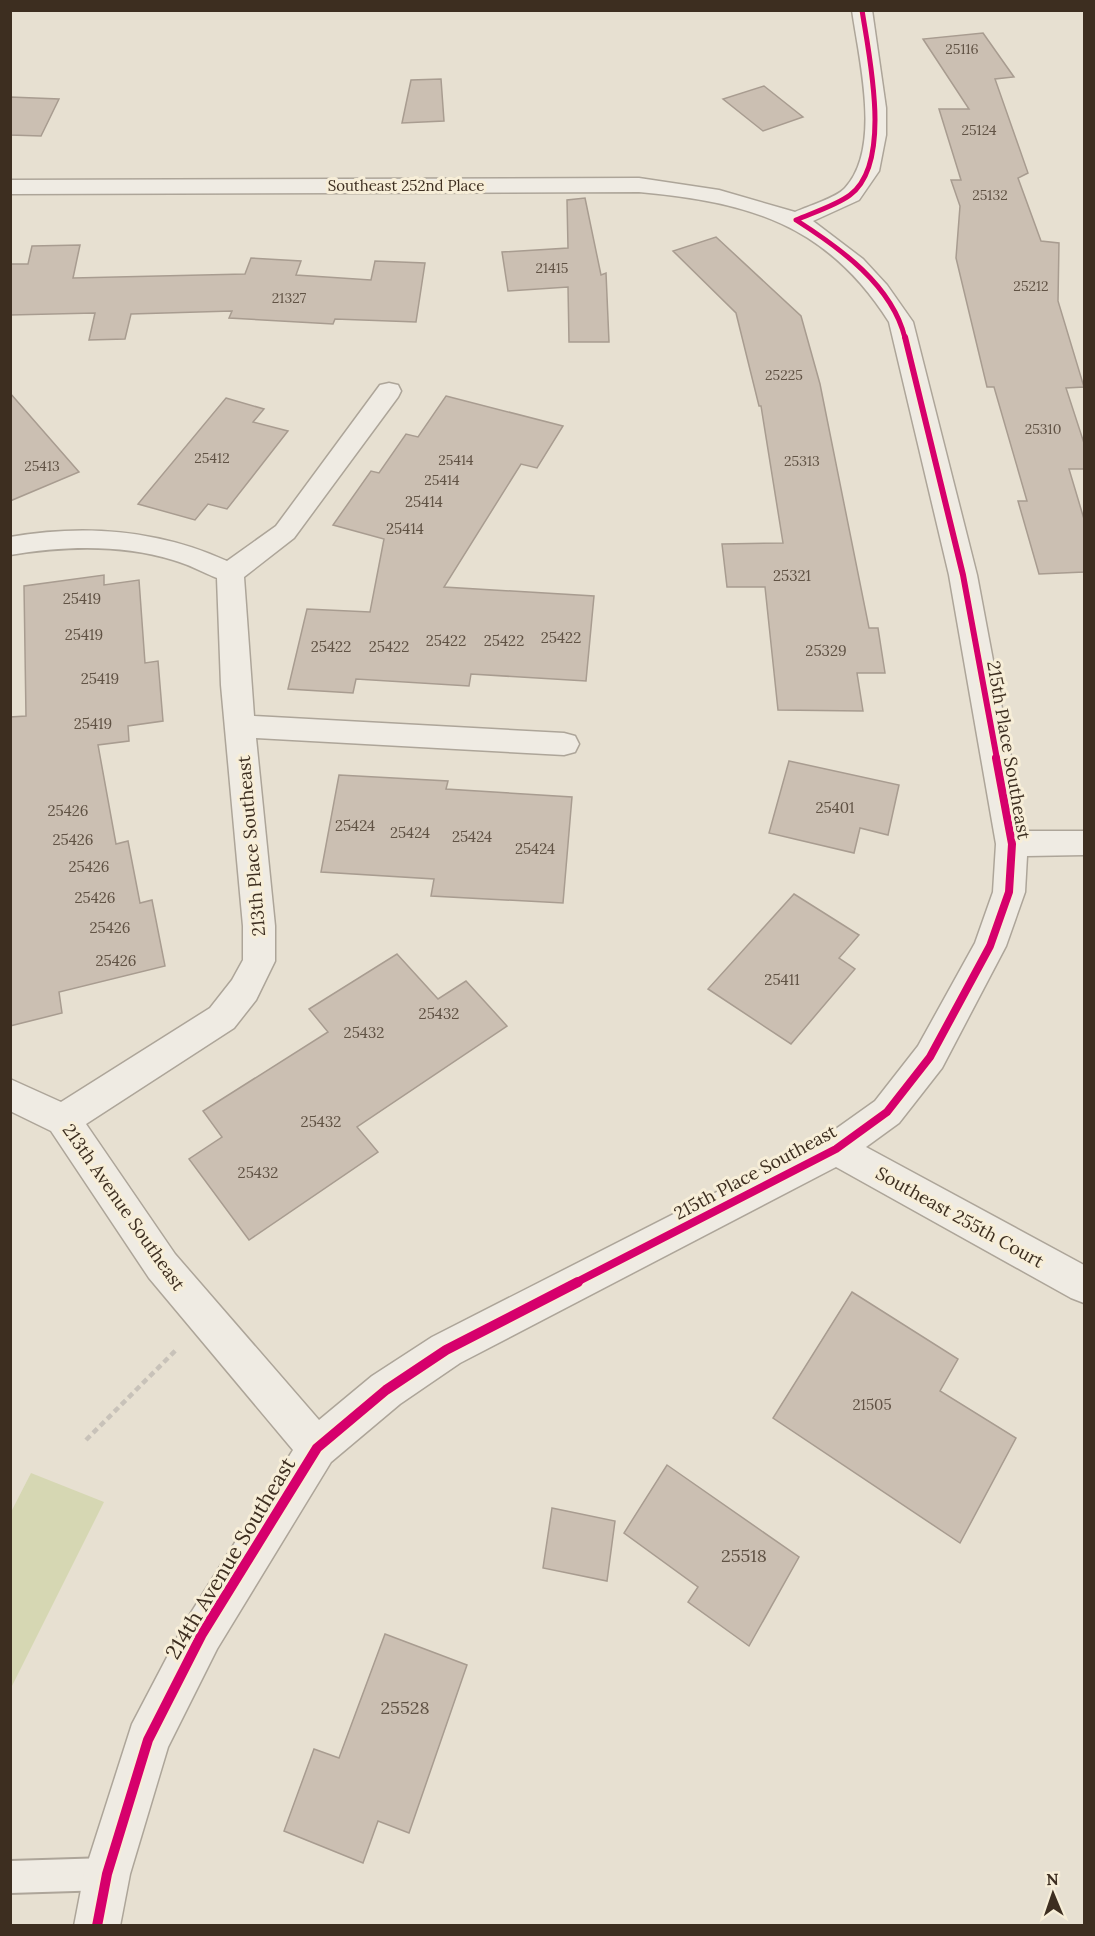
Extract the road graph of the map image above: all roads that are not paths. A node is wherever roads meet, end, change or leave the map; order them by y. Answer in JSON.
{"nodes":[{"id":1,"x":862,"y":10,"type":"edge"},
{"id":2,"x":10,"y":187,"type":"edge"},
{"id":3,"x":796,"y":220,"type":"junction"},
{"id":4,"x":389,"y":391,"type":"dead end"},
{"id":5,"x":10,"y":546,"type":"edge"},
{"id":6,"x":230,"y":573,"type":"junction"},
{"id":7,"x":241,"y":726,"type":"junction"},
{"id":8,"x":564,"y":744,"type":"dead end"},
{"id":9,"x":1084,"y":843,"type":"edge"},
{"id":10,"x":1012,"y":844,"type":"junction"},
{"id":11,"x":10,"y":1095,"type":"edge"},
{"id":12,"x":63,"y":1120,"type":"junction"},
{"id":13,"x":836,"y":1149,"type":"junction"},
{"id":14,"x":1084,"y":1285,"type":"edge"},
{"id":15,"x":317,"y":1448,"type":"junction"},
{"id":16,"x":107,"y":1874,"type":"junction"},
{"id":17,"x":10,"y":1877,"type":"edge"},
{"id":18,"x":97,"y":1926,"type":"edge"}],
"edges":[{"from":1,"to":3,"type":"street"},
{"from":2,"to":3,"type":"street","name":"Southeast 252nd Place"},
{"from":3,"to":10,"type":"street","name":"215th Place Southeast"},
{"from":4,"to":6,"type":"street"},
{"from":5,"to":6,"type":"street"},
{"from":6,"to":7,"type":"street","name":"213th Place Southeast"},
{"from":7,"to":8,"type":"street"},
{"from":7,"to":12,"type":"street","name":"213th Place Southeast"},
{"from":9,"to":10,"type":"street"},
{"from":10,"to":13,"type":"street","name":"215th Place Southeast"},
{"from":11,"to":12,"type":"street","name":"213th Avenue Southeast"},
{"from":12,"to":15,"type":"street","name":"213th Avenue Southeast"},
{"from":13,"to":14,"type":"street","name":"Southeast 255th Court"},
{"from":13,"to":15,"type":"street","name":"215th Place Southeast"},
{"from":15,"to":16,"type":"street","name":"214th Avenue Southeast"},
{"from":16,"to":17,"type":"lane"},
{"from":16,"to":18,"type":"street","name":"214th Avenue Southeast"}]}
